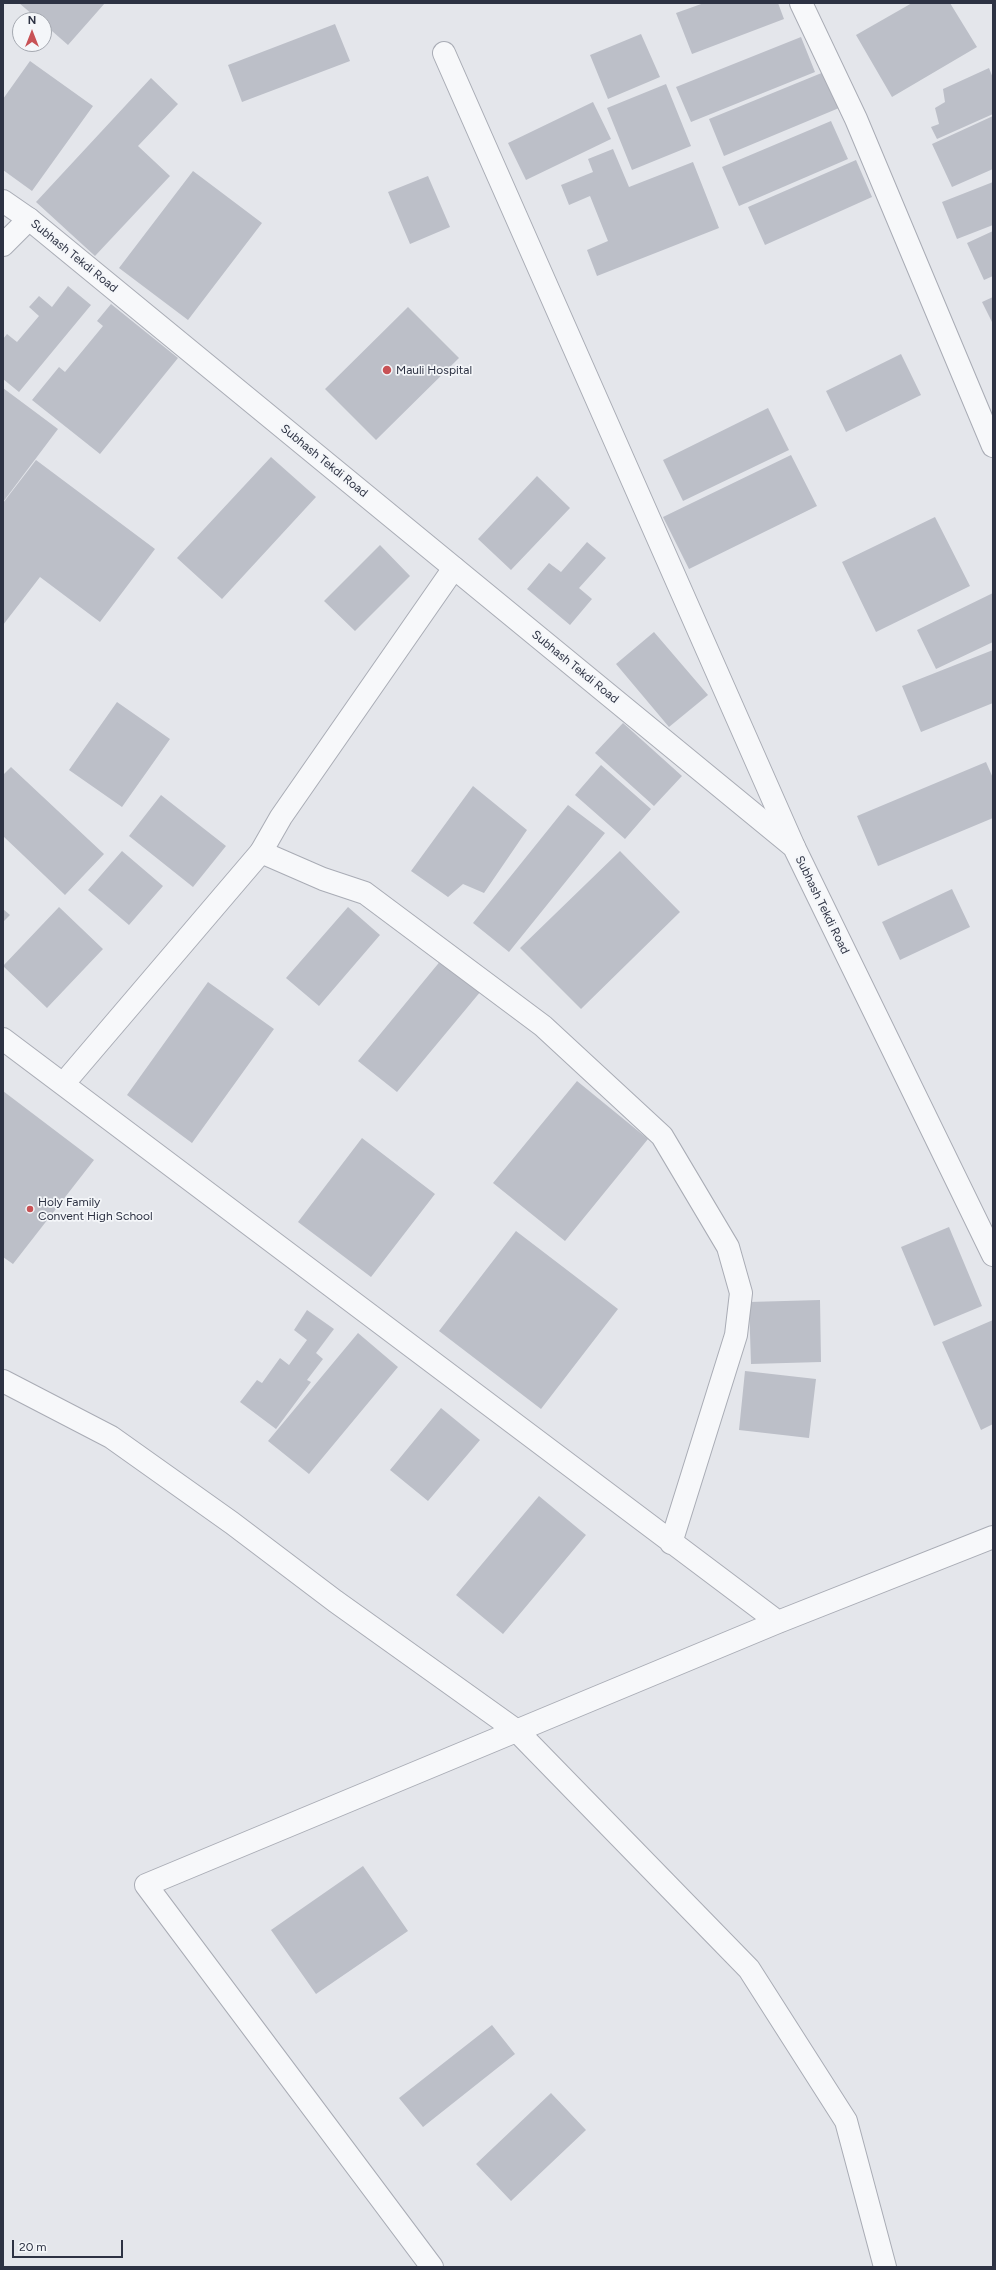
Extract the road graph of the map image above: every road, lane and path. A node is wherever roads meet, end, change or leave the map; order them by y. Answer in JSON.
{"nodes":[{"id":1,"x":801,"y":3,"type":"edge"},
{"id":2,"x":444,"y":52,"type":"dead end"},
{"id":3,"x":3,"y":201,"type":"edge"},
{"id":4,"x":29,"y":219,"type":"junction"},
{"id":5,"x":3,"y":245,"type":"edge"},
{"id":6,"x":993,"y":446,"type":"edge"},
{"id":7,"x":454,"y":568,"type":"junction"},
{"id":8,"x":794,"y":847,"type":"junction"},
{"id":9,"x":261,"y":852,"type":"junction"},
{"id":10,"x":3,"y":1039,"type":"edge"},
{"id":11,"x":64,"y":1083,"type":"junction"},
{"id":12,"x":993,"y":1255,"type":"edge"},
{"id":13,"x":3,"y":1381,"type":"edge"},
{"id":14,"x":993,"y":1537,"type":"edge"},
{"id":15,"x":671,"y":1543,"type":"junction"},
{"id":16,"x":778,"y":1622,"type":"junction"},
{"id":17,"x":517,"y":1730,"type":"junction"},
{"id":18,"x":432,"y":2267,"type":"edge"},
{"id":19,"x":885,"y":2267,"type":"edge"}],
"edges":[{"from":1,"to":6,"type":"street"},
{"from":2,"to":8,"type":"street"},
{"from":3,"to":4,"type":"street","name":"Subhash Tekdi Road"},
{"from":4,"to":5,"type":"street"},
{"from":4,"to":7,"type":"street","name":"Subhash Tekdi Road"},
{"from":7,"to":8,"type":"street","name":"Subhash Tekdi Road"},
{"from":7,"to":9,"type":"street"},
{"from":8,"to":12,"type":"street","name":"Subhash Tekdi Road"},
{"from":9,"to":11,"type":"street"},
{"from":9,"to":15,"type":"street"},
{"from":10,"to":11,"type":"street"},
{"from":11,"to":15,"type":"street"},
{"from":13,"to":17,"type":"street"},
{"from":14,"to":16,"type":"street"},
{"from":15,"to":16,"type":"street"},
{"from":16,"to":17,"type":"street"},
{"from":17,"to":18,"type":"street"},
{"from":17,"to":19,"type":"street"}]}
